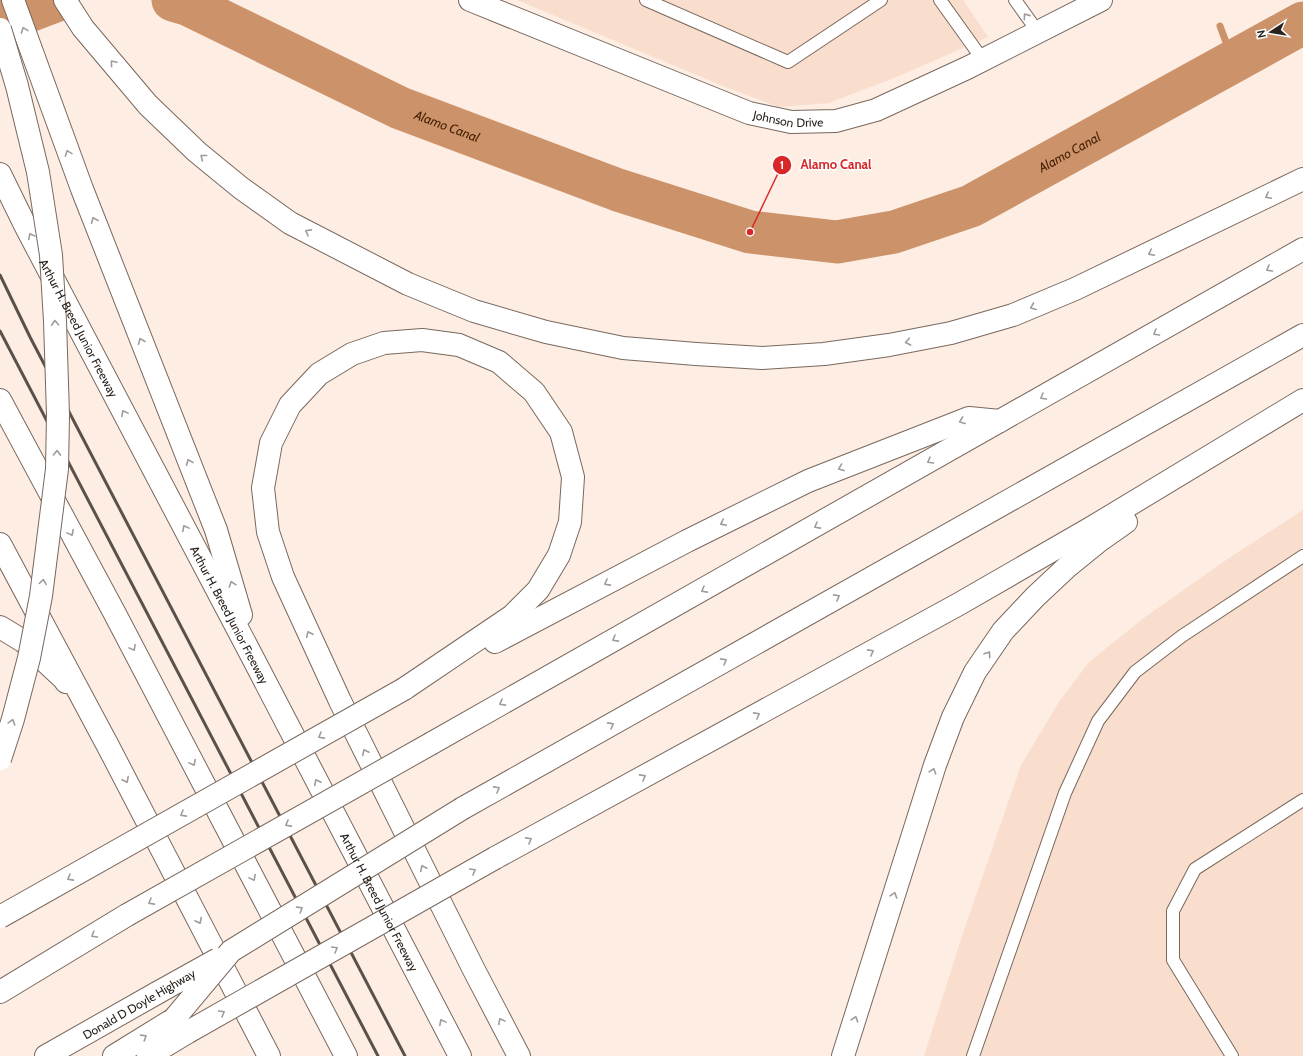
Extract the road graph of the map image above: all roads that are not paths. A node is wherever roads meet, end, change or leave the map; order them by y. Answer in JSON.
{"nodes":[{"id":1,"x":13,"y":0,"type":"edge"},
{"id":2,"x":65,"y":0,"type":"edge"},
{"id":3,"x":470,"y":0,"type":"edge"},
{"id":4,"x":646,"y":0,"type":"edge"},
{"id":5,"x":881,"y":0,"type":"edge"},
{"id":6,"x":940,"y":0,"type":"edge"},
{"id":7,"x":1015,"y":0,"type":"edge"},
{"id":8,"x":1101,"y":0,"type":"edge"},
{"id":9,"x":0,"y":29,"type":"edge"},
{"id":10,"x":1038,"y":32,"type":"junction"},
{"id":11,"x":983,"y":60,"type":"junction"},
{"id":12,"x":0,"y":174,"type":"edge"},
{"id":13,"x":1303,"y":179,"type":"edge"},
{"id":14,"x":1303,"y":249,"type":"edge"},
{"id":15,"x":1303,"y":335,"type":"edge"},
{"id":16,"x":0,"y":400,"type":"edge"},
{"id":17,"x":1295,"y":405,"type":"edge"},
{"id":18,"x":1000,"y":421,"type":"junction"},
{"id":19,"x":0,"y":544,"type":"edge"},
{"id":20,"x":1303,"y":556,"type":"edge"},
{"id":21,"x":0,"y":627,"type":"edge"},
{"id":22,"x":255,"y":662,"type":"junction"},
{"id":23,"x":404,"y":689,"type":"junction"},
{"id":24,"x":108,"y":746,"type":"junction"},
{"id":25,"x":0,"y":759,"type":"edge"},
{"id":26,"x":1303,"y":800,"type":"edge"},
{"id":27,"x":0,"y":917,"type":"edge"},
{"id":28,"x":231,"y":951,"type":"junction"},
{"id":29,"x":0,"y":992,"type":"edge"},
{"id":30,"x":181,"y":1026,"type":"junction"},
{"id":31,"x":46,"y":1056,"type":"edge"},
{"id":32,"x":114,"y":1056,"type":"edge"},
{"id":33,"x":148,"y":1056,"type":"edge"},
{"id":34,"x":269,"y":1056,"type":"edge"},
{"id":35,"x":346,"y":1056,"type":"edge"},
{"id":36,"x":460,"y":1056,"type":"edge"},
{"id":37,"x":519,"y":1056,"type":"edge"},
{"id":38,"x":843,"y":1056,"type":"edge"},
{"id":39,"x":973,"y":1056,"type":"edge"},
{"id":40,"x":1232,"y":1056,"type":"edge"}],
"edges":[{"from":22,"to":1,"type":"main road","one_way":true},
{"from":13,"to":2,"type":"main road","one_way":true},
{"from":3,"to":11,"type":"main road","name":"Johnson Drive"},
{"from":4,"to":5,"type":"lane"},
{"from":6,"to":11,"type":"lane"},
{"from":10,"to":7,"type":"lane","one_way":true},
{"from":8,"to":10,"type":"main road","name":"Johnson Drive"},
{"from":25,"to":9,"type":"main road","one_way":true,"bridge":true},
{"from":10,"to":11,"type":"main road","name":"Johnson Drive"},
{"from":22,"to":12,"type":"main road","name":"Arthur H. Breed Junior Freeway","one_way":true},
{"from":14,"to":18,"type":"main road","one_way":true},
{"from":28,"to":15,"type":"main road","name":"Donald D Doyle Highway","one_way":true,"bridge":true},
{"from":16,"to":35,"type":"main road","one_way":true},
{"from":30,"to":17,"type":"main road","one_way":true,"bridge":true},
{"from":38,"to":17,"type":"main road","one_way":true},
{"from":18,"to":23,"type":"main road","one_way":true},
{"from":18,"to":29,"type":"main road","one_way":true,"bridge":true},
{"from":19,"to":24,"type":"main road"},
{"from":20,"to":39,"type":"lane"},
{"from":21,"to":24,"type":"main road"},
{"from":36,"to":22,"type":"main road","name":"Arthur H. Breed Junior Freeway","one_way":true},
{"from":23,"to":27,"type":"main road","one_way":true,"bridge":true},
{"from":37,"to":23,"type":"main road","one_way":true},
{"from":24,"to":34,"type":"main road","one_way":true},
{"from":26,"to":40,"type":"lane"},
{"from":28,"to":30,"type":"main road","bridge":true},
{"from":28,"to":31,"type":"main road","name":"Donald D Doyle Highway","bridge":true},
{"from":32,"to":30,"type":"main road","one_way":true},
{"from":30,"to":33,"type":"main road"}]}
